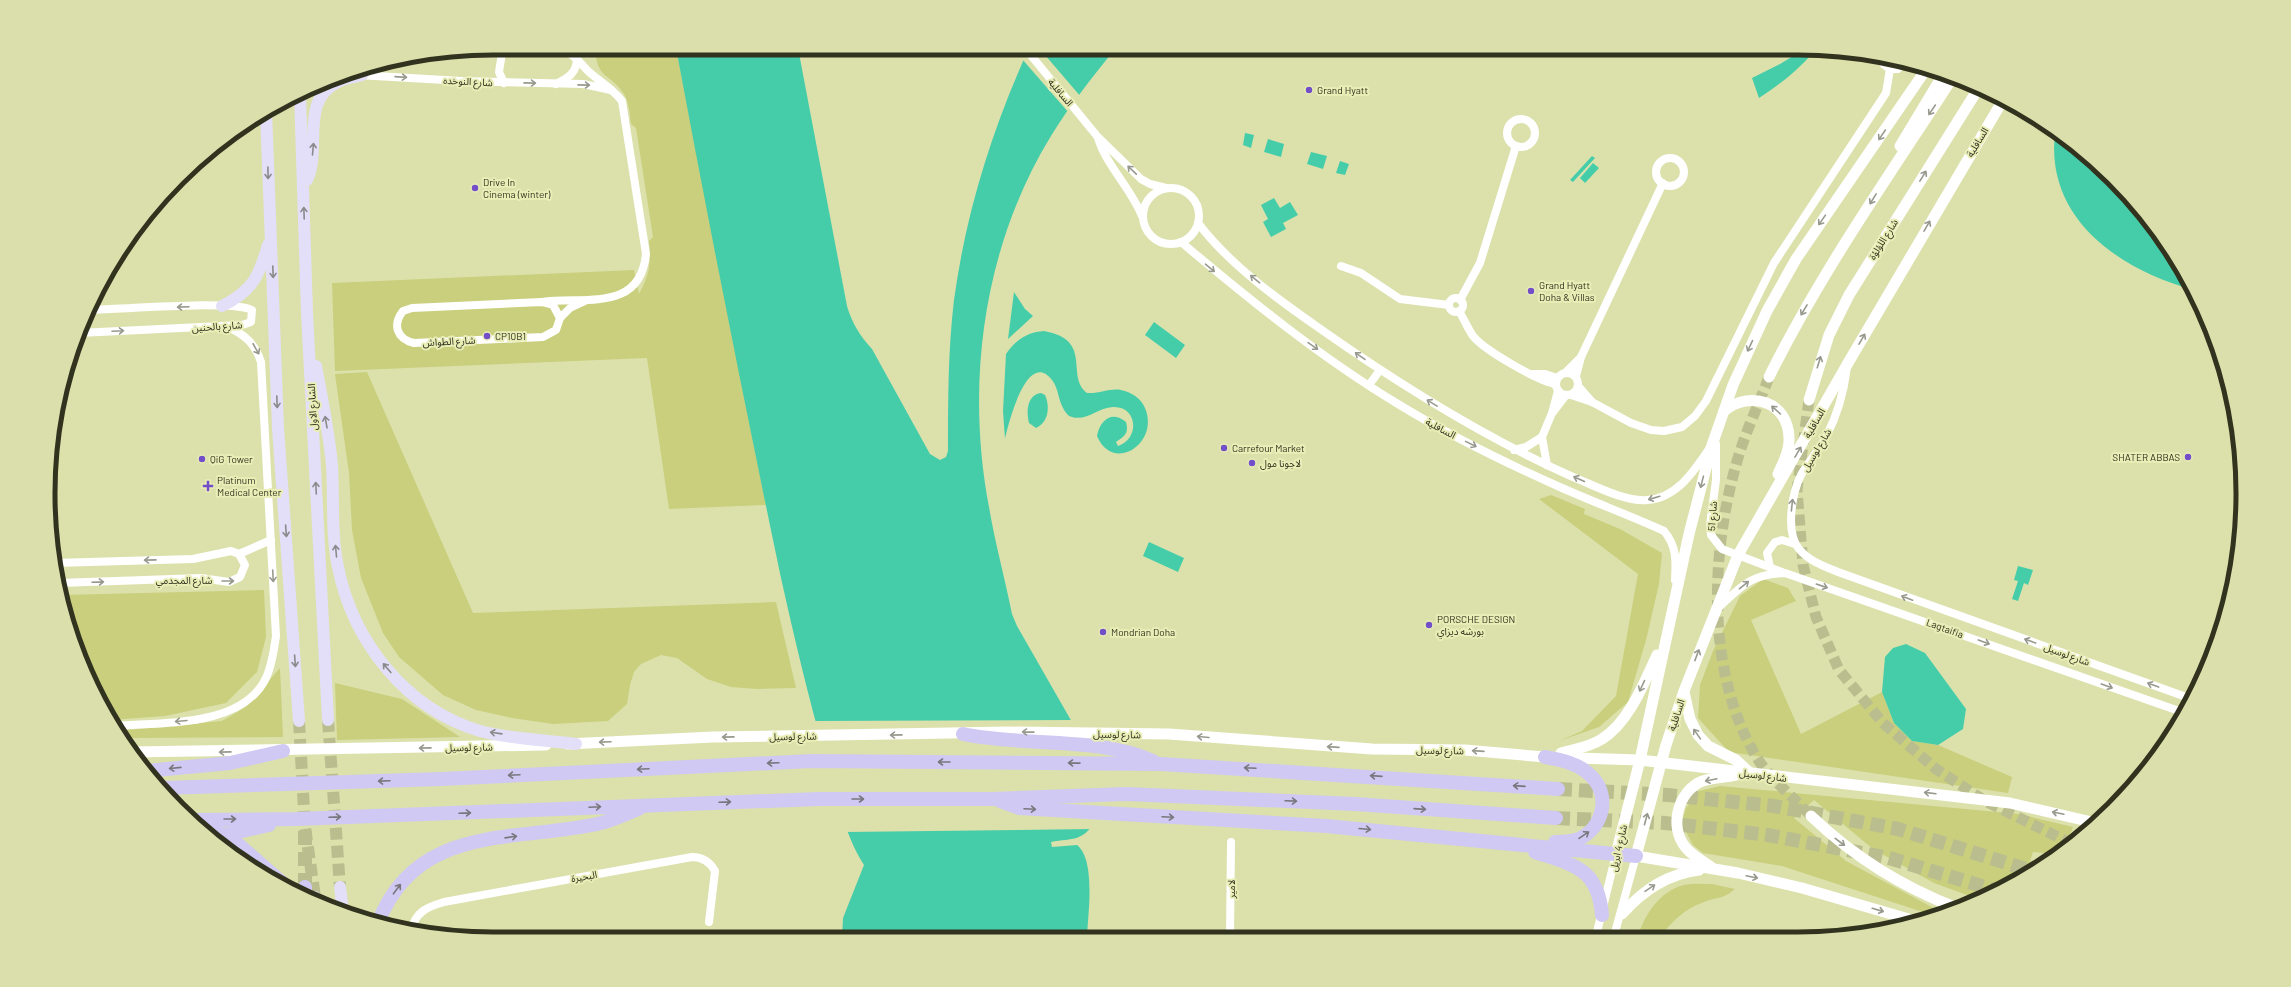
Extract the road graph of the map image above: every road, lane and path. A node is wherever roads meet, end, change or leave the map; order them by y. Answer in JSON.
{"nodes":[{"id":1,"x":502,"y":55,"type":"edge"},
{"id":2,"x":572,"y":55,"type":"edge"},
{"id":3,"x":1031,"y":55,"type":"edge"},
{"id":4,"x":577,"y":58,"type":"junction"},
{"id":5,"x":1884,"y":63,"type":"edge"},
{"id":6,"x":1900,"y":67,"type":"edge"},
{"id":7,"x":1890,"y":70,"type":"junction"},
{"id":8,"x":1923,"y":74,"type":"edge"},
{"id":9,"x":362,"y":75,"type":"edge"},
{"id":10,"x":1940,"y":79,"type":"edge"},
{"id":11,"x":504,"y":83,"type":"junction"},
{"id":12,"x":1950,"y":83,"type":"edge"},
{"id":13,"x":556,"y":85,"type":"junction"},
{"id":14,"x":333,"y":86,"type":"edge"},
{"id":15,"x":612,"y":90,"type":"junction"},
{"id":16,"x":1975,"y":93,"type":"edge"},
{"id":17,"x":1979,"y":94,"type":"edge"},
{"id":18,"x":300,"y":100,"type":"edge"},
{"id":19,"x":2000,"y":105,"type":"edge"},
{"id":20,"x":266,"y":119,"type":"edge"},
{"id":21,"x":260,"y":123,"type":"edge"},
{"id":22,"x":267,"y":134,"type":"junction"},
{"id":23,"x":1097,"y":136,"type":"junction"},
{"id":24,"x":1948,"y":137,"type":"junction"},
{"id":25,"x":1516,"y":146,"type":"dead end"},
{"id":26,"x":1894,"y":166,"type":"junction"},
{"id":27,"x":1663,"y":183,"type":"dead end"},
{"id":28,"x":303,"y":187,"type":"junction"},
{"id":29,"x":1166,"y":188,"type":"junction"},
{"id":30,"x":1143,"y":218,"type":"junction"},
{"id":31,"x":1198,"y":223,"type":"junction"},
{"id":32,"x":271,"y":233,"type":"junction"},
{"id":33,"x":1180,"y":242,"type":"junction"},
{"id":34,"x":1341,"y":266,"type":"dead end"},
{"id":35,"x":588,"y":300,"type":"junction"},
{"id":36,"x":1460,"y":300,"type":"junction"},
{"id":37,"x":542,"y":302,"type":"junction"},
{"id":38,"x":1449,"y":305,"type":"junction"},
{"id":39,"x":222,"y":306,"type":"junction"},
{"id":40,"x":95,"y":310,"type":"edge"},
{"id":41,"x":1459,"y":311,"type":"junction"},
{"id":42,"x":560,"y":318,"type":"junction"},
{"id":43,"x":226,"y":326,"type":"junction"},
{"id":44,"x":86,"y":333,"type":"edge"},
{"id":45,"x":309,"y":342,"type":"junction"},
{"id":46,"x":1581,"y":357,"type":"junction"},
{"id":47,"x":1848,"y":363,"type":"junction"},
{"id":48,"x":1380,"y":370,"type":"junction"},
{"id":49,"x":1566,"y":372,"type":"junction"},
{"id":50,"x":1576,"y":376,"type":"junction"},
{"id":51,"x":1769,"y":377,"type":"tunnel mouth"},
{"id":52,"x":1557,"y":384,"type":"junction"},
{"id":53,"x":1369,"y":385,"type":"junction"},
{"id":54,"x":1578,"y":386,"type":"junction"},
{"id":55,"x":1568,"y":395,"type":"junction"},
{"id":56,"x":1809,"y":400,"type":"tunnel mouth"},
{"id":57,"x":1592,"y":402,"type":"junction"},
{"id":58,"x":1724,"y":411,"type":"junction"},
{"id":59,"x":1552,"y":412,"type":"junction"},
{"id":60,"x":1542,"y":437,"type":"junction"},
{"id":61,"x":1714,"y":440,"type":"junction"},
{"id":62,"x":1514,"y":450,"type":"junction"},
{"id":63,"x":1547,"y":465,"type":"junction"},
{"id":64,"x":1764,"y":510,"type":"junction"},
{"id":65,"x":271,"y":540,"type":"junction"},
{"id":66,"x":1795,"y":544,"type":"junction"},
{"id":67,"x":239,"y":554,"type":"junction"},
{"id":68,"x":1738,"y":555,"type":"junction"},
{"id":69,"x":61,"y":563,"type":"edge"},
{"id":70,"x":1770,"y":567,"type":"junction"},
{"id":71,"x":1785,"y":573,"type":"junction"},
{"id":72,"x":64,"y":583,"type":"edge"},
{"id":73,"x":1674,"y":602,"type":"junction"},
{"id":74,"x":1715,"y":611,"type":"junction"},
{"id":75,"x":1665,"y":638,"type":"junction"},
{"id":76,"x":1684,"y":691,"type":"junction"},
{"id":77,"x":2186,"y":697,"type":"edge"},
{"id":78,"x":2178,"y":711,"type":"edge"},
{"id":79,"x":328,"y":720,"type":"tunnel mouth"},
{"id":80,"x":299,"y":721,"type":"tunnel mouth"},
{"id":81,"x":122,"y":725,"type":"edge"},
{"id":82,"x":963,"y":734,"type":"junction"},
{"id":83,"x":576,"y":744,"type":"junction"},
{"id":84,"x":283,"y":751,"type":"junction"},
{"id":85,"x":140,"y":752,"type":"edge"},
{"id":86,"x":1545,"y":757,"type":"junction"},
{"id":87,"x":1640,"y":760,"type":"junction"},
{"id":88,"x":1662,"y":762,"type":"junction"},
{"id":89,"x":1161,"y":764,"type":"junction"},
{"id":90,"x":154,"y":770,"type":"edge"},
{"id":91,"x":1750,"y":773,"type":"junction"},
{"id":92,"x":168,"y":788,"type":"edge"},
{"id":93,"x":1558,"y":789,"type":"tunnel mouth"},
{"id":94,"x":992,"y":799,"type":"junction"},
{"id":95,"x":648,"y":805,"type":"junction"},
{"id":96,"x":1811,"y":816,"type":"tunnel mouth"},
{"id":97,"x":1556,"y":818,"type":"tunnel mouth"},
{"id":98,"x":296,"y":819,"type":"junction"},
{"id":99,"x":201,"y":820,"type":"edge"},
{"id":100,"x":2089,"y":821,"type":"edge"},
{"id":101,"x":210,"y":827,"type":"edge"},
{"id":102,"x":220,"y":835,"type":"edge"},
{"id":103,"x":1231,"y":842,"type":"dead end"},
{"id":104,"x":1504,"y":842,"type":"junction"},
{"id":105,"x":1616,"y":854,"type":"junction"},
{"id":106,"x":1636,"y":856,"type":"junction"},
{"id":107,"x":264,"y":867,"type":"edge"},
{"id":108,"x":1714,"y":869,"type":"junction"},
{"id":109,"x":340,"y":887,"type":"tunnel mouth"},
{"id":110,"x":341,"y":905,"type":"edge"},
{"id":111,"x":1949,"y":905,"type":"edge"},
{"id":112,"x":1622,"y":914,"type":"junction"},
{"id":113,"x":1602,"y":915,"type":"junction"},
{"id":114,"x":381,"y":917,"type":"edge"},
{"id":115,"x":1906,"y":918,"type":"edge"},
{"id":116,"x":709,"y":922,"type":"dead end"},
{"id":117,"x":413,"y":925,"type":"edge"},
{"id":118,"x":1230,"y":932,"type":"edge"},
{"id":119,"x":1597,"y":932,"type":"edge"},
{"id":120,"x":1615,"y":932,"type":"edge"}],
"edges":[{"from":1,"to":11,"type":"street"},
{"from":2,"to":4,"type":"street","name":"شارع الطواش"},
{"from":3,"to":23,"type":"street","name":"السافلية"},
{"from":4,"to":13,"type":"street"},
{"from":4,"to":15,"type":"street","name":"شارع الطواش"},
{"from":5,"to":7,"type":"street"},
{"from":6,"to":7,"type":"street"},
{"from":7,"to":57,"type":"street"},
{"from":8,"to":58,"type":"street","name":"السافلية","one_way":true},
{"from":9,"to":11,"type":"street","name":"شارع النوخده","one_way":true},
{"from":10,"to":26,"type":"street"},
{"from":11,"to":13,"type":"street","name":"شارع النوخده","one_way":true},
{"from":12,"to":26,"type":"street","one_way":true},
{"from":13,"to":15,"type":"street","one_way":true},
{"from":28,"to":14,"type":"main road","one_way":true},
{"from":15,"to":35,"type":"street","name":"شارع الطواش"},
{"from":16,"to":24,"type":"street","name":"شارع اللؤلؤة"},
{"from":17,"to":24,"type":"street"},
{"from":18,"to":28,"type":"main road","name":"الشارع الاول"},
{"from":47,"to":19,"type":"street","name":"السافلية","one_way":true},
{"from":20,"to":22,"type":"main road"},
{"from":21,"to":22,"type":"main road"},
{"from":22,"to":32,"type":"main road","one_way":true},
{"from":29,"to":23,"type":"street","name":"السافلية","one_way":true},
{"from":23,"to":30,"type":"street","name":"السافلية"},
{"from":56,"to":24,"type":"street","name":"شارع اللؤلؤة","one_way":true},
{"from":25,"to":36,"type":"street"},
{"from":26,"to":51,"type":"street","one_way":true},
{"from":27,"to":46,"type":"street"},
{"from":45,"to":28,"type":"main road","name":"الشارع الاول","one_way":true},
{"from":29,"to":30,"type":"street"},
{"from":29,"to":31,"type":"street"},
{"from":30,"to":33,"type":"street"},
{"from":31,"to":33,"type":"street"},
{"from":48,"to":31,"type":"street","name":"السافلية","one_way":true},
{"from":32,"to":39,"type":"main road"},
{"from":32,"to":80,"type":"main road","one_way":true},
{"from":33,"to":53,"type":"street","name":"السافلية","one_way":true},
{"from":34,"to":38,"type":"street"},
{"from":35,"to":37,"type":"street","name":"شارع الطواش"},
{"from":35,"to":42,"type":"street","name":"شارع الطواش"},
{"from":36,"to":38,"type":"street"},
{"from":36,"to":41,"type":"street"},
{"from":37,"to":42,"type":"street"},
{"from":37,"to":42,"type":"street","name":"شارع الطواش"},
{"from":38,"to":41,"type":"street"},
{"from":39,"to":40,"type":"street","name":"شارع بالحنين","one_way":true},
{"from":39,"to":43,"type":"street","name":"شارع بالحنين"},
{"from":41,"to":52,"type":"street"},
{"from":44,"to":43,"type":"street","name":"شارع بالحنين","one_way":true},
{"from":43,"to":65,"type":"street","one_way":true},
{"from":79,"to":45,"type":"main road","name":"الشارع الاول","one_way":true},
{"from":83,"to":45,"type":"main road","one_way":true},
{"from":46,"to":49,"type":"street"},
{"from":46,"to":50,"type":"street"},
{"from":64,"to":47,"type":"street","name":"السافلية","one_way":true},
{"from":66,"to":47,"type":"street","name":"شارع لوسيل","one_way":true},
{"from":48,"to":53,"type":"street"},
{"from":62,"to":48,"type":"street","name":"السافلية","one_way":true},
{"from":49,"to":50,"type":"street"},
{"from":49,"to":52,"type":"street"},
{"from":50,"to":54,"type":"street"},
{"from":52,"to":55,"type":"street"},
{"from":52,"to":59,"type":"street"},
{"from":53,"to":73,"type":"street","name":"السافلية","one_way":true},
{"from":54,"to":55,"type":"street"},
{"from":54,"to":57,"type":"street"},
{"from":55,"to":57,"type":"street"},
{"from":55,"to":59,"type":"street"},
{"from":58,"to":61,"type":"street","name":"السافلية"},
{"from":64,"to":58,"type":"street","one_way":true},
{"from":59,"to":60,"type":"street"},
{"from":60,"to":62,"type":"street"},
{"from":60,"to":63,"type":"street"},
{"from":61,"to":63,"type":"street","name":"السافلية","one_way":true},
{"from":61,"to":68,"type":"street","name":"شارع 51"},
{"from":61,"to":73,"type":"street","name":"السافلية","one_way":true},
{"from":62,"to":63,"type":"street","name":"السافلية"},
{"from":64,"to":68,"type":"street","name":"السافلية"},
{"from":65,"to":67,"type":"street"},
{"from":65,"to":81,"type":"street","one_way":true},
{"from":66,"to":70,"type":"street"},
{"from":77,"to":66,"type":"street","name":"شارع لوسيل","one_way":true},
{"from":67,"to":69,"type":"street","name":"شارع المجدمي","one_way":true},
{"from":72,"to":67,"type":"street","name":"شارع المجدمي","one_way":true},
{"from":68,"to":70,"type":"street","name":"شارع 51"},
{"from":68,"to":74,"type":"street","name":"السافلية"},
{"from":70,"to":71,"type":"street","name":"شارع 51"},
{"from":74,"to":71,"type":"street","name":"Lagtaifia","one_way":true},
{"from":71,"to":78,"type":"street","name":"Lagtaifia","one_way":true},
{"from":73,"to":75,"type":"street","name":"السافلية"},
{"from":76,"to":74,"type":"street","name":"السافلية","one_way":true},
{"from":75,"to":86,"type":"street","one_way":true},
{"from":75,"to":87,"type":"street","name":"السافلية"},
{"from":76,"to":88,"type":"street","name":"السافلية"},
{"from":91,"to":76,"type":"street","one_way":true},
{"from":82,"to":83,"type":"street","name":"شارع لوسيل","one_way":true},
{"from":86,"to":82,"type":"street","name":"شارع لوسيل","one_way":true},
{"from":82,"to":89,"type":"highway"},
{"from":83,"to":84,"type":"street","name":"شارع لوسيل","one_way":true},
{"from":84,"to":85,"type":"street","name":"شارع لوسيل","one_way":true},
{"from":84,"to":90,"type":"highway","one_way":true},
{"from":86,"to":87,"type":"street","name":"شارع لوسيل"},
{"from":104,"to":86,"type":"highway","one_way":true},
{"from":87,"to":88,"type":"street","name":"شارع لوسيل"},
{"from":87,"to":105,"type":"street","name":"شارع 4 ابريل"},
{"from":88,"to":91,"type":"street","name":"شارع لوسيل"},
{"from":106,"to":88,"type":"street","name":"شارع 4 ابريل","one_way":true},
{"from":89,"to":92,"type":"highway","one_way":true},
{"from":93,"to":89,"type":"highway","one_way":true},
{"from":100,"to":91,"type":"street","name":"شارع لوسيل","one_way":true},
{"from":91,"to":108,"type":"street","one_way":true},
{"from":95,"to":94,"type":"highway","one_way":true},
{"from":94,"to":97,"type":"highway","one_way":true},
{"from":94,"to":104,"type":"highway","one_way":true},
{"from":98,"to":95,"type":"highway","one_way":true},
{"from":114,"to":95,"type":"highway","one_way":true},
{"from":96,"to":111,"type":"street","one_way":true},
{"from":99,"to":98,"type":"highway","one_way":true},
{"from":98,"to":102,"type":"highway"},
{"from":101,"to":107,"type":"highway"},
{"from":103,"to":118,"type":"street","name":"لامير"},
{"from":104,"to":105,"type":"highway"},
{"from":104,"to":113,"type":"highway"},
{"from":105,"to":106,"type":"highway"},
{"from":105,"to":113,"type":"street","name":"شارع 4 ابريل"},
{"from":106,"to":108,"type":"street"},
{"from":106,"to":112,"type":"street","name":"شارع 4 ابريل"},
{"from":112,"to":108,"type":"street","one_way":true},
{"from":108,"to":115,"type":"street","one_way":true},
{"from":109,"to":110,"type":"main road"},
{"from":112,"to":120,"type":"street","name":"شارع 4 ابريل"},
{"from":113,"to":119,"type":"street","name":"شارع 4 ابريل"},
{"from":116,"to":117,"type":"street","name":"البحيرة"}]}
